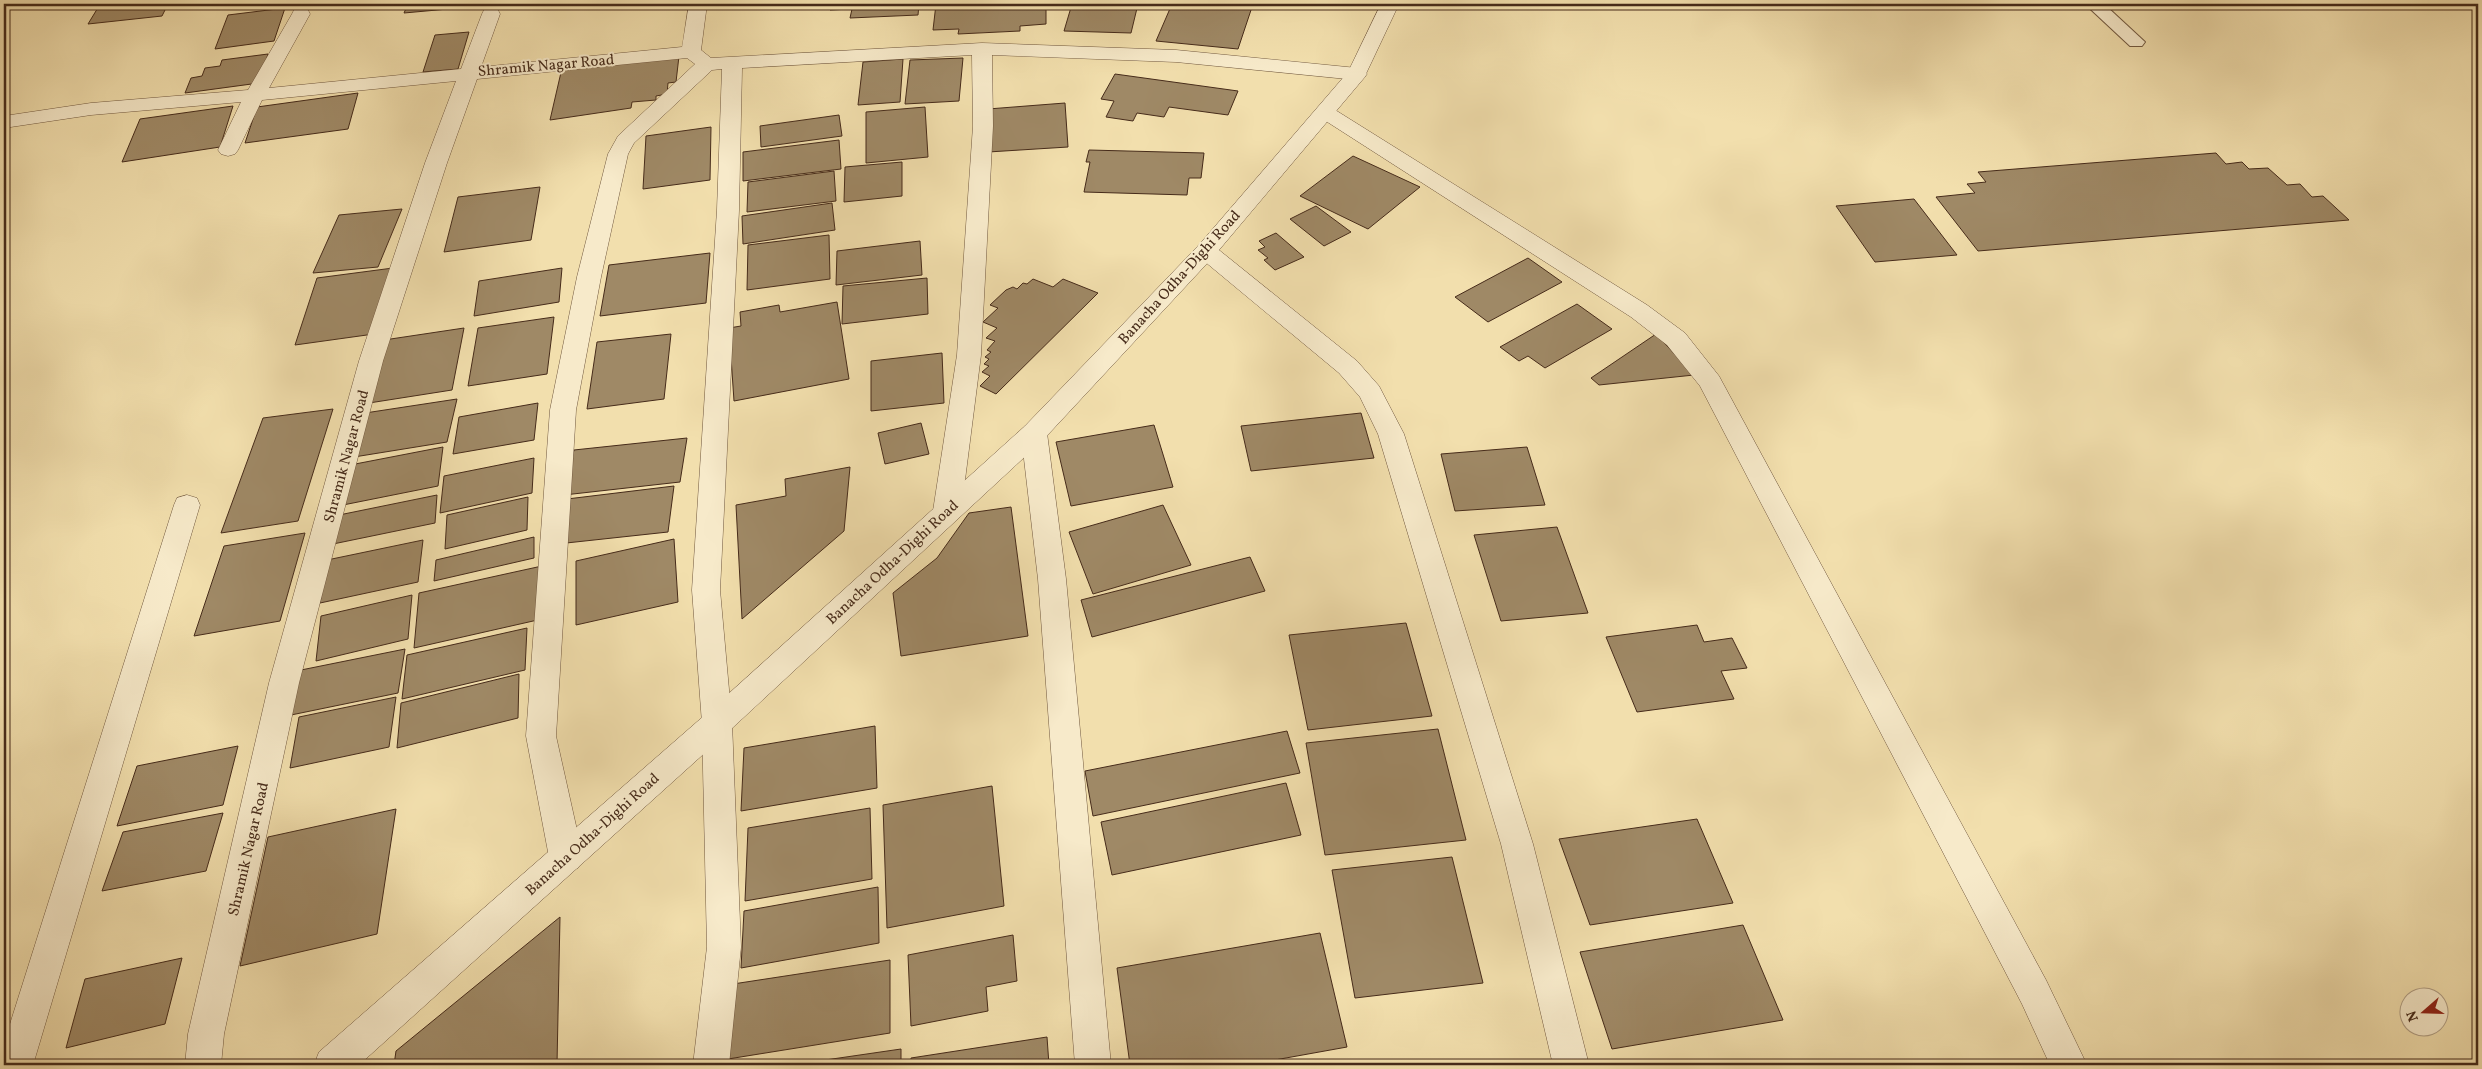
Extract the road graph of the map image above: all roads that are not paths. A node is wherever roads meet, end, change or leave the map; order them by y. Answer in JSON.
{"nodes":[{"id":1,"x":698,"y":4,"type":"edge"},
{"id":2,"x":1390,"y":4,"type":"edge"},
{"id":3,"x":2094,"y":4,"type":"edge"},
{"id":4,"x":301,"y":14,"type":"dead end"},
{"id":5,"x":491,"y":14,"type":"dead end"},
{"id":6,"x":2136,"y":42,"type":"dead end"},
{"id":7,"x":982,"y":49,"type":"junction"},
{"id":8,"x":710,"y":60,"type":"junction"},
{"id":9,"x":469,"y":72,"type":"junction"},
{"id":10,"x":1357,"y":74,"type":"junction"},
{"id":11,"x":255,"y":95,"type":"junction"},
{"id":12,"x":1325,"y":112,"type":"junction"},
{"id":13,"x":4,"y":122,"type":"edge"},
{"id":14,"x":228,"y":150,"type":"dead end"},
{"id":15,"x":1206,"y":252,"type":"junction"},
{"id":16,"x":1034,"y":433,"type":"junction"},
{"id":17,"x":187,"y":505,"type":"dead end"},
{"id":18,"x":947,"y":511,"type":"junction"},
{"id":19,"x":716,"y":723,"type":"junction"},
{"id":20,"x":566,"y":857,"type":"junction"},
{"id":21,"x":345,"y":1059,"type":"edge"},
{"id":22,"x":16,"y":1065,"type":"edge"},
{"id":23,"x":203,"y":1065,"type":"edge"},
{"id":24,"x":711,"y":1065,"type":"edge"},
{"id":25,"x":1093,"y":1065,"type":"edge"},
{"id":26,"x":1571,"y":1065,"type":"edge"},
{"id":27,"x":2068,"y":1065,"type":"edge"}],
"edges":[{"from":1,"to":8,"type":"street"},
{"from":2,"to":10,"type":"street","name":"Banacha Odha-Dighi Road"},
{"from":3,"to":6,"type":"lane"},
{"from":4,"to":11,"type":"street"},
{"from":5,"to":9,"type":"street"},
{"from":7,"to":8,"type":"street","name":"Shramik Nagar Road"},
{"from":7,"to":10,"type":"street","name":"Shramik Nagar Road"},
{"from":7,"to":18,"type":"street"},
{"from":8,"to":9,"type":"street","name":"Shramik Nagar Road"},
{"from":8,"to":19,"type":"street"},
{"from":8,"to":20,"type":"street"},
{"from":9,"to":11,"type":"street"},
{"from":9,"to":23,"type":"street","name":"Shramik Nagar Road"},
{"from":10,"to":12,"type":"street","name":"Banacha Odha-Dighi Road"},
{"from":11,"to":13,"type":"street"},
{"from":11,"to":14,"type":"street"},
{"from":12,"to":15,"type":"street","name":"Banacha Odha-Dighi Road"},
{"from":12,"to":27,"type":"street"},
{"from":15,"to":16,"type":"street","name":"Banacha Odha-Dighi Road"},
{"from":15,"to":26,"type":"street"},
{"from":16,"to":18,"type":"street","name":"Banacha Odha-Dighi Road"},
{"from":16,"to":25,"type":"street"},
{"from":17,"to":22,"type":"street"},
{"from":18,"to":19,"type":"street","name":"Banacha Odha-Dighi Road"},
{"from":19,"to":20,"type":"street","name":"Banacha Odha-Dighi Road"},
{"from":19,"to":24,"type":"street"},
{"from":20,"to":21,"type":"street","name":"Banacha Odha-Dighi Road"}]}
